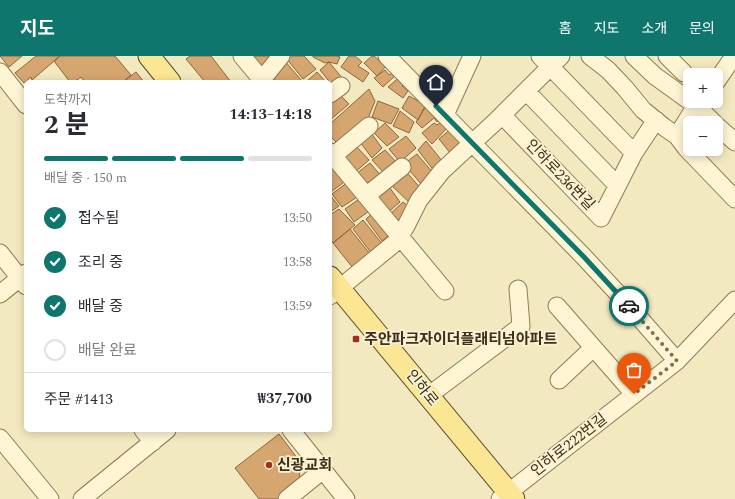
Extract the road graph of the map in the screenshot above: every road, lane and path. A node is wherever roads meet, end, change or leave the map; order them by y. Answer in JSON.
{"nodes":[{"id":1,"x":149,"y":56,"type":"edge"},
{"id":2,"x":242,"y":56,"type":"edge"},
{"id":3,"x":281,"y":56,"type":"edge"},
{"id":4,"x":387,"y":56,"type":"edge"},
{"id":5,"x":472,"y":56,"type":"edge"},
{"id":6,"x":590,"y":56,"type":"edge"},
{"id":7,"x":634,"y":56,"type":"edge"},
{"id":8,"x":667,"y":56,"type":"edge"},
{"id":9,"x":550,"y":60,"type":"edge"},
{"id":10,"x":733,"y":64,"type":"edge"},
{"id":11,"x":683,"y":71,"type":"edge"},
{"id":12,"x":0,"y":72,"type":"edge"},
{"id":13,"x":723,"y":75,"type":"edge"},
{"id":14,"x":168,"y":80,"type":"edge"},
{"id":15,"x":265,"y":80,"type":"edge"},
{"id":16,"x":526,"y":91,"type":"junction"},
{"id":17,"x":683,"y":93,"type":"edge"},
{"id":18,"x":24,"y":102,"type":"edge"},
{"id":19,"x":696,"y":108,"type":"edge"},
{"id":20,"x":502,"y":114,"type":"junction"},
{"id":21,"x":445,"y":115,"type":"junction"},
{"id":22,"x":656,"y":120,"type":"junction"},
{"id":23,"x":369,"y":126,"type":"dead end"},
{"id":24,"x":723,"y":133,"type":"edge"},
{"id":25,"x":678,"y":136,"type":"junction"},
{"id":26,"x":683,"y":140,"type":"edge"},
{"id":27,"x":735,"y":142,"type":"edge"},
{"id":28,"x":473,"y":143,"type":"junction"},
{"id":29,"x":634,"y":153,"type":"junction"},
{"id":30,"x":332,"y":154,"type":"edge"},
{"id":31,"x":705,"y":156,"type":"edge"},
{"id":32,"x":402,"y":167,"type":"dead end"},
{"id":33,"x":617,"y":186,"type":"junction"},
{"id":34,"x":366,"y":196,"type":"junction"},
{"id":35,"x":735,"y":199,"type":"edge"},
{"id":36,"x":399,"y":237,"type":"junction"},
{"id":37,"x":0,"y":254,"type":"edge"},
{"id":38,"x":24,"y":279,"type":"edge"},
{"id":39,"x":333,"y":287,"type":"edge"},
{"id":40,"x":518,"y":288,"type":"dead end"},
{"id":41,"x":445,"y":291,"type":"dead end"},
{"id":42,"x":0,"y":294,"type":"edge"},
{"id":43,"x":735,"y":300,"type":"edge"},
{"id":44,"x":557,"y":306,"type":"dead end"},
{"id":45,"x":593,"y":348,"type":"junction"},
{"id":46,"x":677,"y":361,"type":"junction"},
{"id":47,"x":559,"y":380,"type":"dead end"},
{"id":48,"x":634,"y":394,"type":"junction"},
{"id":49,"x":428,"y":396,"type":"junction"},
{"id":50,"x":161,"y":432,"type":"edge"},
{"id":51,"x":293,"y":432,"type":"edge"},
{"id":52,"x":148,"y":436,"type":"edge"},
{"id":53,"x":0,"y":438,"type":"edge"},
{"id":54,"x":323,"y":470,"type":"junction"},
{"id":55,"x":507,"y":497,"type":"edge"},
{"id":56,"x":50,"y":499,"type":"edge"},
{"id":57,"x":82,"y":499,"type":"edge"},
{"id":58,"x":287,"y":499,"type":"edge"},
{"id":59,"x":346,"y":499,"type":"edge"}],
"edges":[{"from":1,"to":14,"type":"main road"},
{"from":2,"to":15,"type":"street"},
{"from":3,"to":15,"type":"street"},
{"from":4,"to":21,"type":"street"},
{"from":5,"to":21,"type":"street"},
{"from":6,"to":22,"type":"street"},
{"from":7,"to":17,"type":"street"},
{"from":8,"to":11,"type":"street"},
{"from":9,"to":16,"type":"street"},
{"from":9,"to":29,"type":"street"},
{"from":10,"to":13,"type":"street"},
{"from":12,"to":18,"type":"street"},
{"from":16,"to":20,"type":"street"},
{"from":16,"to":33,"type":"street"},
{"from":19,"to":25,"type":"street"},
{"from":20,"to":28,"type":"street"},
{"from":20,"to":33,"type":"street","name":"인하로236번길"},
{"from":21,"to":28,"type":"street"},
{"from":22,"to":25,"type":"street"},
{"from":22,"to":29,"type":"street","name":"인하로236번길"},
{"from":23,"to":30,"type":"street"},
{"from":24,"to":27,"type":"street"},
{"from":25,"to":26,"type":"street"},
{"from":28,"to":36,"type":"street"},
{"from":28,"to":46,"type":"street"},
{"from":29,"to":33,"type":"street","name":"인하로236번길"},
{"from":30,"to":34,"type":"street"},
{"from":31,"to":35,"type":"street"},
{"from":32,"to":34,"type":"street"},
{"from":34,"to":36,"type":"street"},
{"from":36,"to":39,"type":"street"},
{"from":36,"to":41,"type":"street"},
{"from":37,"to":38,"type":"street"},
{"from":38,"to":42,"type":"street"},
{"from":39,"to":49,"type":"main road","name":"인하로"},
{"from":40,"to":49,"type":"street"},
{"from":43,"to":46,"type":"street","name":"인하로222번길"},
{"from":44,"to":45,"type":"street"},
{"from":45,"to":47,"type":"street"},
{"from":45,"to":48,"type":"street"},
{"from":46,"to":48,"type":"street","name":"인하로222번길"},
{"from":48,"to":55,"type":"street","name":"인하로222번길"},
{"from":49,"to":55,"type":"main road","name":"인하로"},
{"from":50,"to":52,"type":"street"},
{"from":51,"to":54,"type":"street"},
{"from":52,"to":57,"type":"street"},
{"from":53,"to":56,"type":"street"},
{"from":54,"to":58,"type":"street"},
{"from":54,"to":59,"type":"street"}]}
